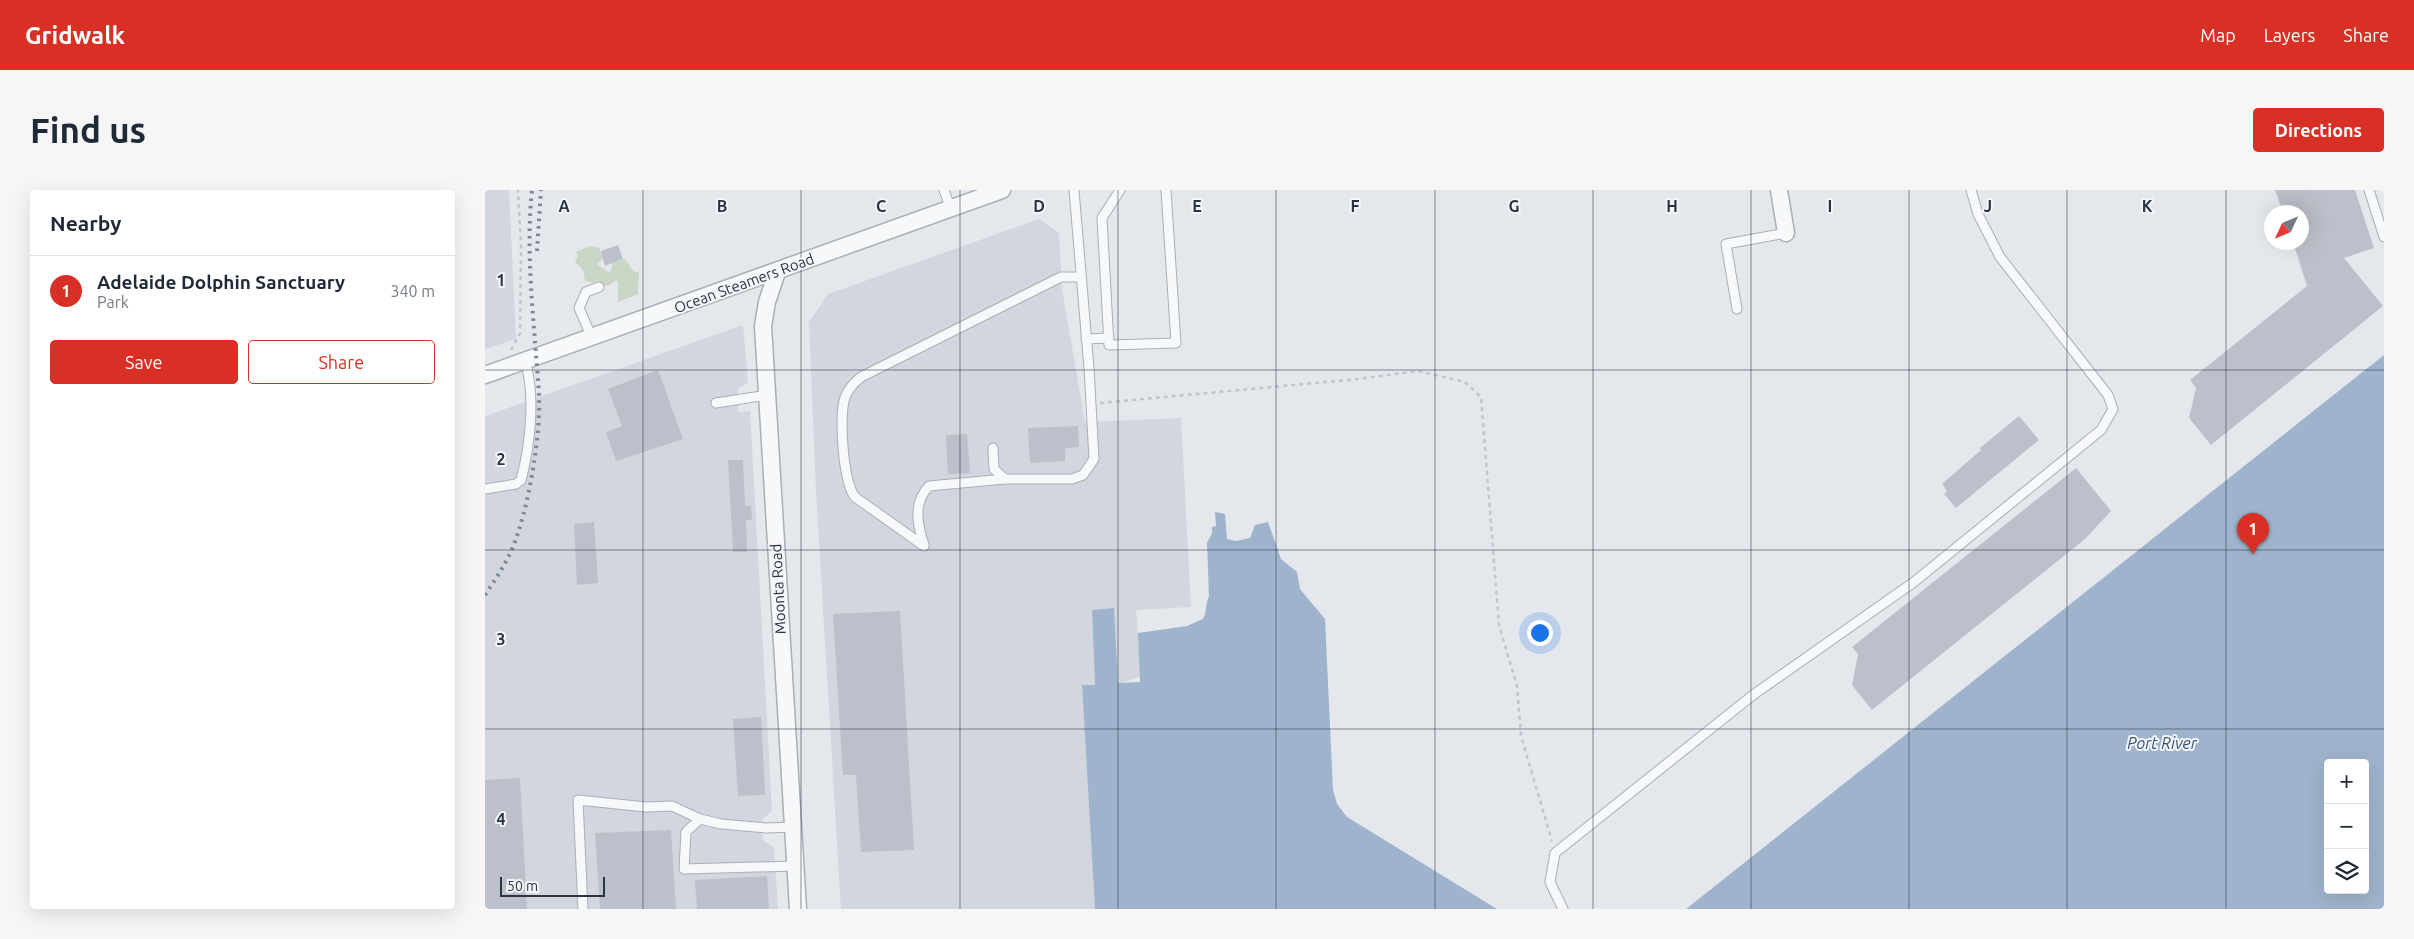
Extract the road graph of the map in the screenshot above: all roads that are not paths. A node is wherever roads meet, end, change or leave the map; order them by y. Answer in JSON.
{"nodes":[{"id":1,"x":944,"y":190,"type":"edge"},
{"id":2,"x":1000,"y":190,"type":"edge"},
{"id":3,"x":1074,"y":190,"type":"edge"},
{"id":4,"x":1120,"y":190,"type":"edge"},
{"id":5,"x":1167,"y":190,"type":"edge"},
{"id":6,"x":1779,"y":190,"type":"edge"},
{"id":7,"x":1971,"y":190,"type":"edge"},
{"id":8,"x":2369,"y":190,"type":"edge"},
{"id":9,"x":950,"y":207,"type":"junction"},
{"id":10,"x":1786,"y":233,"type":"joint"},
{"id":11,"x":2384,"y":237,"type":"edge"},
{"id":12,"x":777,"y":272,"type":"junction"},
{"id":13,"x":1081,"y":277,"type":"junction"},
{"id":14,"x":599,"y":287,"type":"dead end"},
{"id":15,"x":1737,"y":309,"type":"dead end"},
{"id":16,"x":592,"y":338,"type":"junction"},
{"id":17,"x":1109,"y":338,"type":"junction"},
{"id":18,"x":1086,"y":339,"type":"junction"},
{"id":19,"x":525,"y":362,"type":"junction"},
{"id":20,"x":490,"y":373,"type":"edge"},
{"id":21,"x":767,"y":395,"type":"junction"},
{"id":22,"x":717,"y":403,"type":"dead end"},
{"id":23,"x":993,"y":448,"type":"dead end"},
{"id":24,"x":1005,"y":479,"type":"junction"},
{"id":25,"x":485,"y":489,"type":"edge"},
{"id":26,"x":700,"y":819,"type":"junction"},
{"id":27,"x":793,"y":827,"type":"junction"},
{"id":28,"x":795,"y":866,"type":"junction"},
{"id":29,"x":799,"y":907,"type":"edge"},
{"id":30,"x":583,"y":909,"type":"edge"},
{"id":31,"x":1563,"y":909,"type":"edge"}],
"edges":[{"from":1,"to":9,"type":"lane"},
{"from":2,"to":9,"type":"street","name":"Ocean Steamers Road"},
{"from":3,"to":13,"type":"lane"},
{"from":4,"to":17,"type":"lane"},
{"from":5,"to":17,"type":"lane"},
{"from":6,"to":10,"type":"street"},
{"from":7,"to":31,"type":"lane"},
{"from":8,"to":11,"type":"lane"},
{"from":9,"to":12,"type":"street","name":"Ocean Steamers Road"},
{"from":10,"to":15,"type":"lane"},
{"from":12,"to":16,"type":"street","name":"Ocean Steamers Road"},
{"from":12,"to":21,"type":"street","name":"Moonta Road"},
{"from":13,"to":18,"type":"lane"},
{"from":13,"to":24,"type":"lane"},
{"from":14,"to":16,"type":"lane"},
{"from":16,"to":19,"type":"street","name":"Ocean Steamers Road"},
{"from":17,"to":18,"type":"lane"},
{"from":18,"to":24,"type":"lane"},
{"from":19,"to":20,"type":"street","name":"Ocean Steamers Road"},
{"from":19,"to":25,"type":"lane"},
{"from":21,"to":22,"type":"lane"},
{"from":21,"to":27,"type":"street","name":"Moonta Road"},
{"from":23,"to":24,"type":"lane"},
{"from":26,"to":27,"type":"lane"},
{"from":26,"to":28,"type":"lane"},
{"from":26,"to":30,"type":"lane"},
{"from":27,"to":28,"type":"street","name":"Moonta Road"},
{"from":28,"to":29,"type":"street","name":"Moonta Road"}]}
